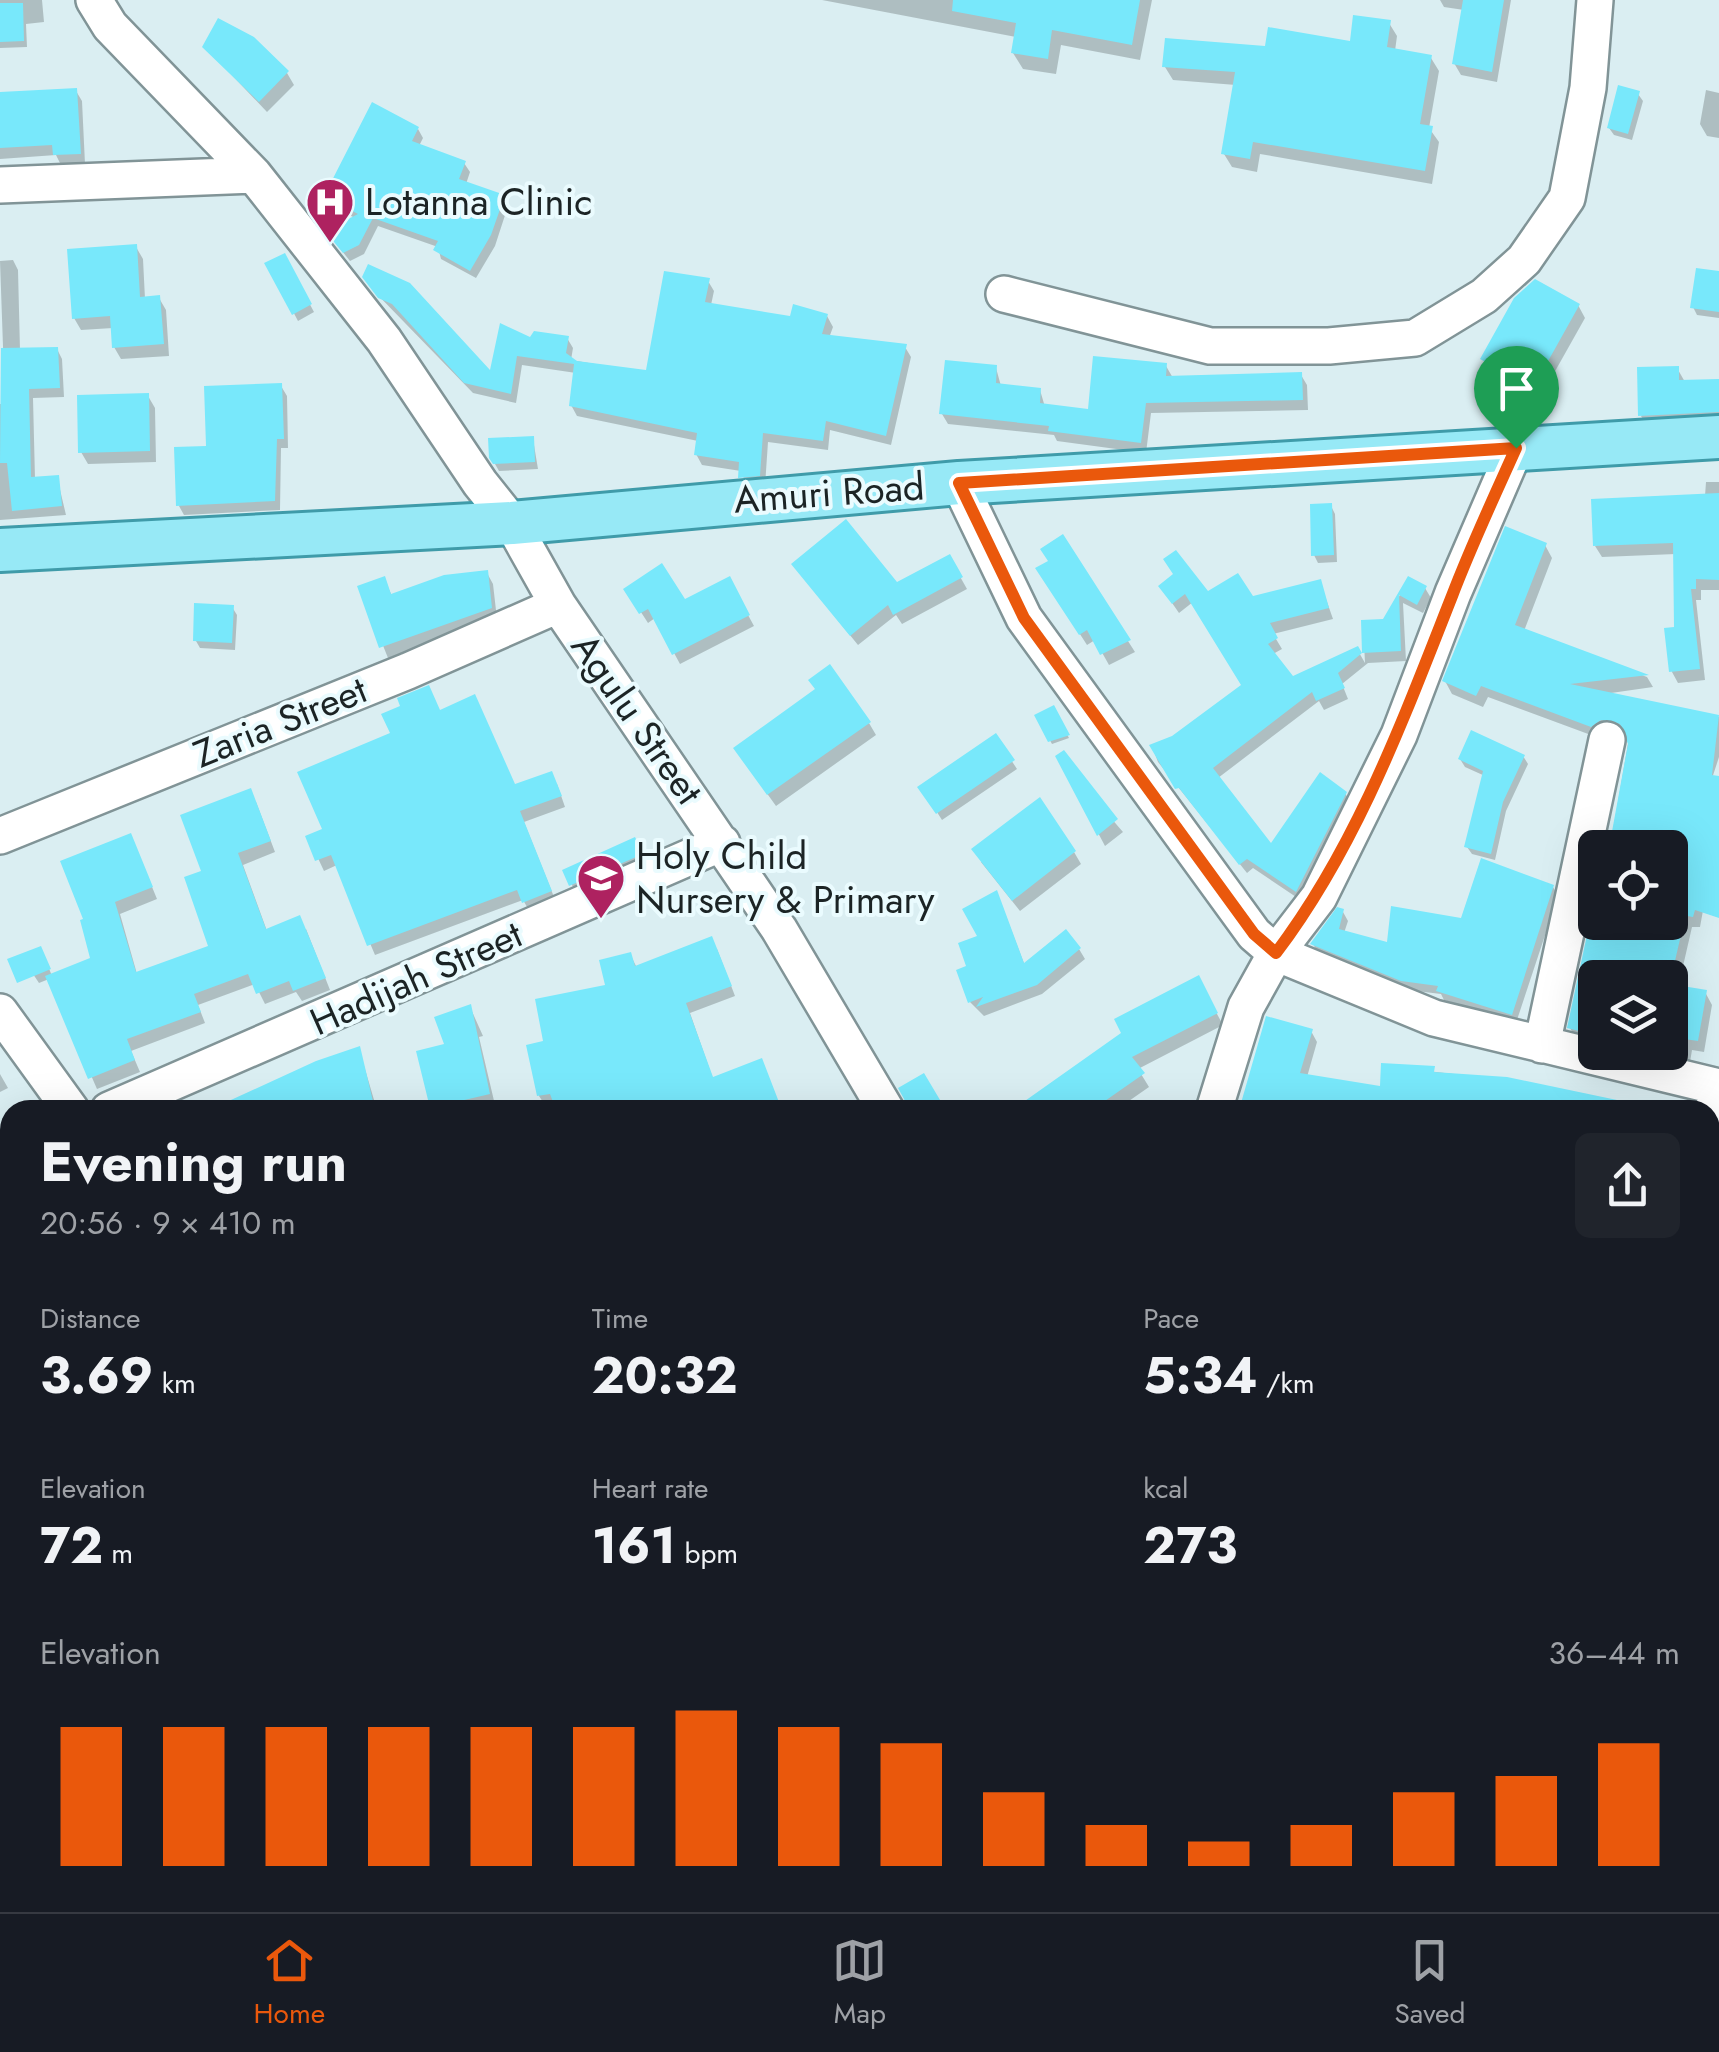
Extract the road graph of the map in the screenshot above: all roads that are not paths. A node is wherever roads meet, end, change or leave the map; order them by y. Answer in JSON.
{"nodes":[{"id":1,"x":94,"y":0,"type":"edge"},
{"id":2,"x":1595,"y":0,"type":"edge"},
{"id":3,"x":254,"y":175,"type":"junction"},
{"id":4,"x":0,"y":185,"type":"edge"},
{"id":5,"x":1004,"y":294,"type":"dead end"},
{"id":6,"x":1719,"y":437,"type":"edge"},
{"id":7,"x":1516,"y":448,"type":"junction"},
{"id":8,"x":959,"y":483,"type":"junction"},
{"id":9,"x":512,"y":523,"type":"junction"},
{"id":10,"x":0,"y":550,"type":"edge"},
{"id":11,"x":558,"y":605,"type":"junction"},
{"id":12,"x":1607,"y":740,"type":"dead end"},
{"id":13,"x":0,"y":836,"type":"edge"},
{"id":14,"x":722,"y":843,"type":"junction"},
{"id":15,"x":1276,"y":953,"type":"junction"},
{"id":16,"x":0,"y":1012,"type":"edge"},
{"id":17,"x":1542,"y":1045,"type":"junction"},
{"id":18,"x":1719,"y":1087,"type":"edge"},
{"id":19,"x":64,"y":1100,"type":"edge"},
{"id":20,"x":132,"y":1100,"type":"edge"},
{"id":21,"x":880,"y":1100,"type":"edge"},
{"id":22,"x":1217,"y":1100,"type":"edge"}],
"edges":[{"from":1,"to":3,"type":"street","name":"Agulu Street"},
{"from":2,"to":5,"type":"street"},
{"from":3,"to":4,"type":"street"},
{"from":3,"to":9,"type":"street","name":"Agulu Street"},
{"from":6,"to":7,"type":"main road","name":"Amuri Road"},
{"from":7,"to":8,"type":"main road","name":"Amuri Road"},
{"from":7,"to":15,"type":"street"},
{"from":8,"to":9,"type":"main road","name":"Amuri Road"},
{"from":8,"to":15,"type":"street"},
{"from":9,"to":10,"type":"main road","name":"Amuri Road"},
{"from":9,"to":11,"type":"street","name":"Agulu Street"},
{"from":11,"to":13,"type":"street","name":"Zaria Street"},
{"from":11,"to":14,"type":"street","name":"Agulu Street"},
{"from":12,"to":17,"type":"street"},
{"from":14,"to":20,"type":"street","name":"Hadijah Street"},
{"from":14,"to":21,"type":"street","name":"Agulu Street"},
{"from":15,"to":17,"type":"street"},
{"from":15,"to":22,"type":"street"},
{"from":16,"to":19,"type":"street"},
{"from":17,"to":18,"type":"street"}]}
